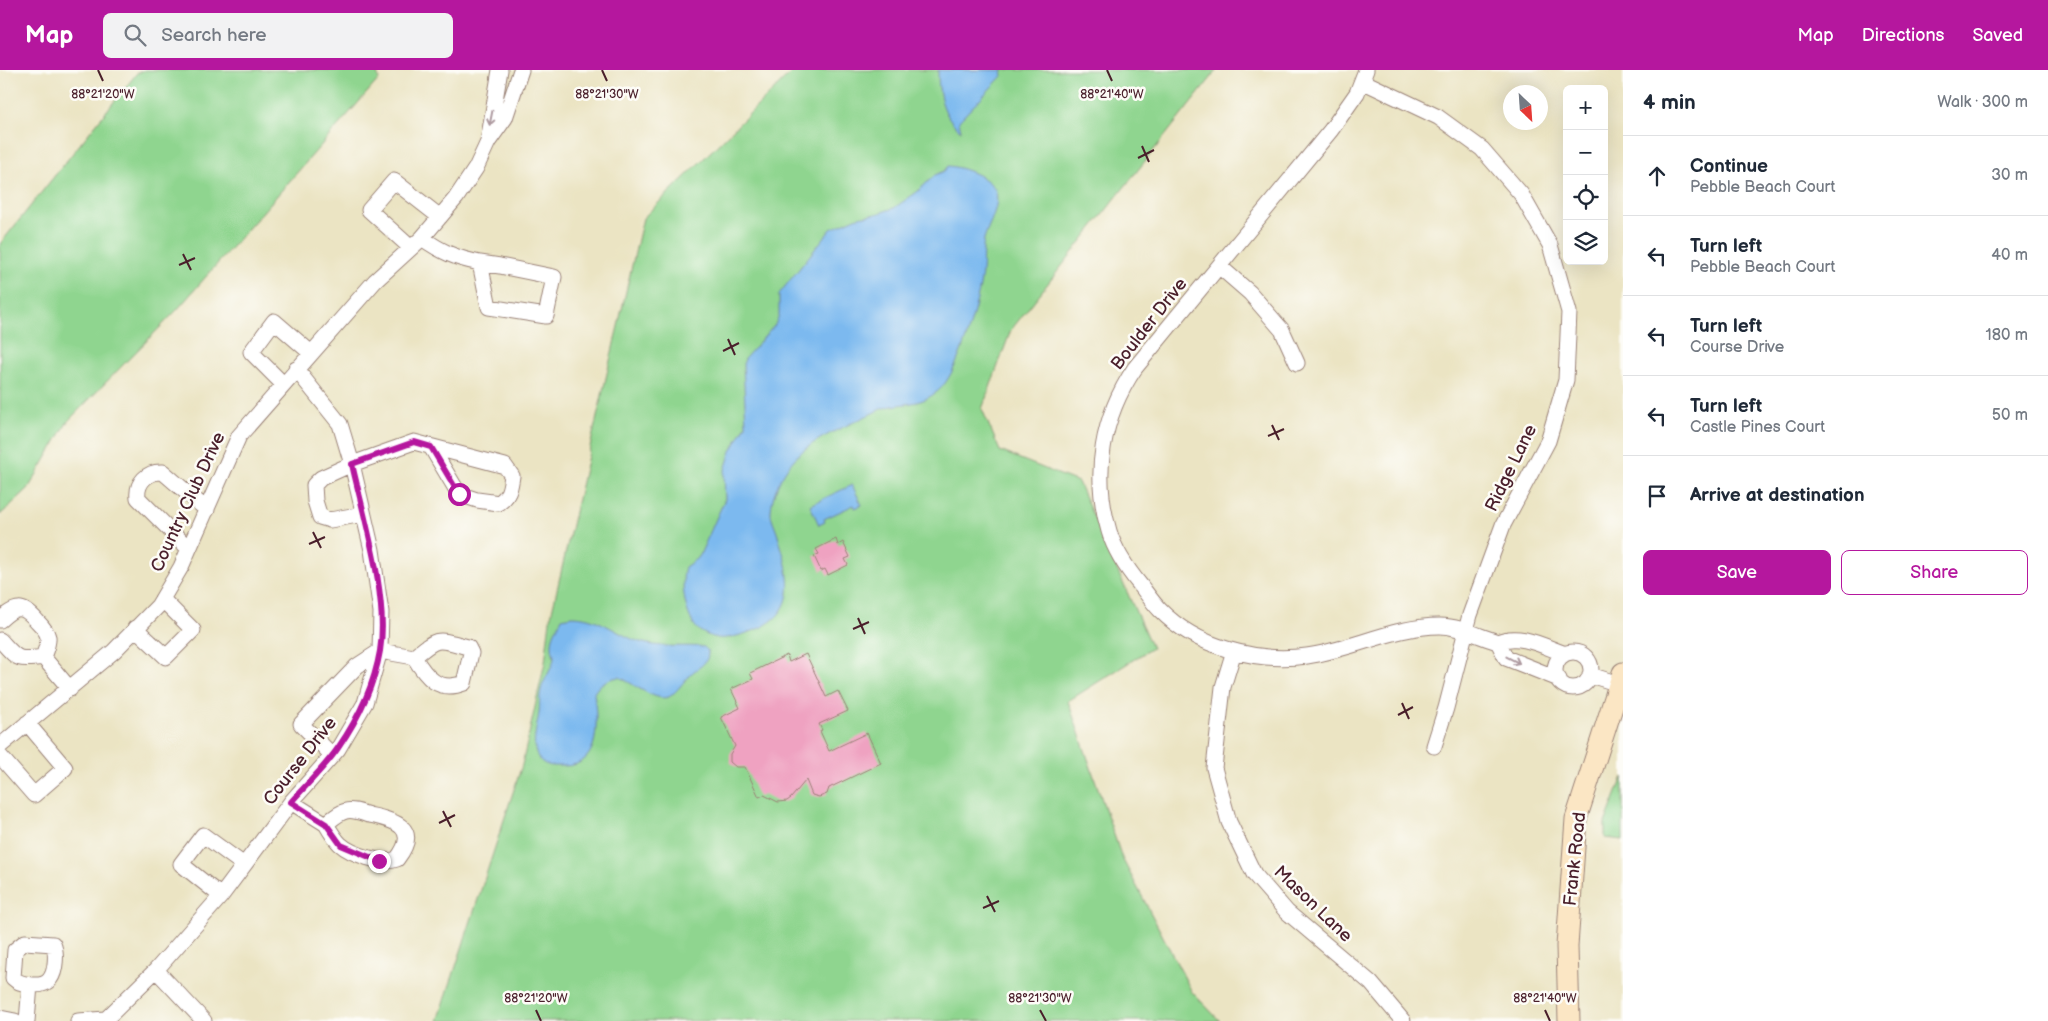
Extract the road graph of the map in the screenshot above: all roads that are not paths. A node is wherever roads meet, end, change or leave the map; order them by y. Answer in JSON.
{"nodes":[{"id":1,"x":500,"y":70,"type":"edge"},
{"id":2,"x":520,"y":70,"type":"edge"},
{"id":3,"x":1364,"y":75,"type":"edge"},
{"id":4,"x":488,"y":142,"type":"junction"},
{"id":5,"x":440,"y":217,"type":"junction"},
{"id":6,"x":417,"y":243,"type":"junction"},
{"id":7,"x":480,"y":263,"type":"junction"},
{"id":8,"x":1219,"y":266,"type":"junction"},
{"id":9,"x":311,"y":353,"type":"junction"},
{"id":10,"x":1297,"y":363,"type":"dead end"},
{"id":11,"x":296,"y":369,"type":"junction"},
{"id":12,"x":283,"y":384,"type":"junction"},
{"id":13,"x":431,"y":447,"type":"junction"},
{"id":14,"x":352,"y":464,"type":"junction"},
{"id":15,"x":207,"y":510,"type":"junction"},
{"id":16,"x":363,"y":514,"type":"junction"},
{"id":17,"x":189,"y":549,"type":"junction"},
{"id":18,"x":162,"y":599,"type":"junction"},
{"id":19,"x":0,"y":620,"type":"edge"},
{"id":20,"x":135,"y":628,"type":"junction"},
{"id":21,"x":1465,"y":632,"type":"junction"},
{"id":22,"x":0,"y":640,"type":"edge"},
{"id":23,"x":1498,"y":642,"type":"junction"},
{"id":24,"x":380,"y":651,"type":"junction"},
{"id":25,"x":1234,"y":651,"type":"junction"},
{"id":26,"x":1566,"y":654,"type":"junction"},
{"id":27,"x":43,"y":657,"type":"junction"},
{"id":28,"x":414,"y":657,"type":"dead end"},
{"id":29,"x":1590,"y":676,"type":"junction"},
{"id":30,"x":1559,"y":679,"type":"junction"},
{"id":31,"x":1621,"y":679,"type":"edge"},
{"id":32,"x":70,"y":689,"type":"junction"},
{"id":33,"x":27,"y":723,"type":"junction"},
{"id":34,"x":0,"y":746,"type":"edge"},
{"id":35,"x":1434,"y":746,"type":"dead end"},
{"id":36,"x":0,"y":756,"type":"edge"},
{"id":37,"x":332,"y":756,"type":"junction"},
{"id":38,"x":291,"y":802,"type":"junction"},
{"id":39,"x":326,"y":824,"type":"junction"},
{"id":40,"x":244,"y":864,"type":"junction"},
{"id":41,"x":221,"y":896,"type":"junction"},
{"id":42,"x":156,"y":970,"type":"junction"},
{"id":43,"x":30,"y":985,"type":"dead end"},
{"id":44,"x":0,"y":1018,"type":"edge"},
{"id":45,"x":15,"y":1021,"type":"edge"},
{"id":46,"x":27,"y":1021,"type":"edge"},
{"id":47,"x":78,"y":1021,"type":"edge"},
{"id":48,"x":204,"y":1021,"type":"edge"},
{"id":49,"x":1403,"y":1021,"type":"edge"},
{"id":50,"x":1569,"y":1021,"type":"edge"}],
"edges":[{"from":1,"to":4,"type":"street","name":"Country Club Drive","one_way":true},
{"from":2,"to":4,"type":"street","name":"Country Club Drive"},
{"from":3,"to":8,"type":"street","name":"Boulder Drive"},
{"from":3,"to":21,"type":"street","name":"Ridge Lane"},
{"from":4,"to":5,"type":"street","name":"Country Club Drive"},
{"from":5,"to":6,"type":"street","name":"Country Club Drive"},
{"from":5,"to":6,"type":"street"},
{"from":6,"to":7,"type":"street"},
{"from":6,"to":9,"type":"street","name":"Country Club Drive"},
{"from":7,"to":7,"type":"street"},
{"from":8,"to":10,"type":"street"},
{"from":8,"to":25,"type":"street","name":"Boulder Drive"},
{"from":9,"to":11,"type":"street","name":"Country Club Drive"},
{"from":9,"to":12,"type":"street"},
{"from":11,"to":12,"type":"street","name":"Country Club Drive"},
{"from":11,"to":14,"type":"street","name":"Course Drive"},
{"from":12,"to":15,"type":"street","name":"Country Club Drive"},
{"from":13,"to":13,"type":"street"},
{"from":13,"to":14,"type":"street"},
{"from":14,"to":16,"type":"street","name":"Course Drive"},
{"from":14,"to":16,"type":"street"},
{"from":15,"to":17,"type":"street","name":"Country Club Drive"},
{"from":15,"to":17,"type":"street"},
{"from":16,"to":24,"type":"street","name":"Course Drive"},
{"from":17,"to":18,"type":"street","name":"Country Club Drive"},
{"from":18,"to":20,"type":"street","name":"Country Club Drive"},
{"from":18,"to":20,"type":"street"},
{"from":19,"to":27,"type":"street"},
{"from":20,"to":32,"type":"street","name":"Country Club Drive"},
{"from":21,"to":23,"type":"street","name":"Boulder Drive"},
{"from":21,"to":25,"type":"street","name":"Boulder Drive"},
{"from":21,"to":35,"type":"street","name":"Ridge Lane"},
{"from":22,"to":27,"type":"street"},
{"from":23,"to":26,"type":"street","name":"Boulder Drive"},
{"from":23,"to":30,"type":"street","one_way":true},
{"from":24,"to":28,"type":"street"},
{"from":24,"to":37,"type":"street","name":"Course Drive"},
{"from":24,"to":37,"type":"street"},
{"from":25,"to":49,"type":"street","name":"Mason Lane"},
{"from":26,"to":29,"type":"street","name":"Boulder Drive"},
{"from":26,"to":30,"type":"street"},
{"from":27,"to":32,"type":"street"},
{"from":29,"to":30,"type":"street"},
{"from":29,"to":31,"type":"street"},
{"from":31,"to":50,"type":"street","name":"Frank Road"},
{"from":32,"to":33,"type":"street","name":"Country Club Drive"},
{"from":33,"to":34,"type":"street","name":"Country Club Drive"},
{"from":33,"to":36,"type":"street"},
{"from":37,"to":38,"type":"street","name":"Course Drive"},
{"from":38,"to":39,"type":"street"},
{"from":38,"to":40,"type":"street","name":"Course Drive"},
{"from":39,"to":39,"type":"street"},
{"from":40,"to":41,"type":"street","name":"Course Drive"},
{"from":40,"to":41,"type":"street"},
{"from":41,"to":42,"type":"street","name":"Course Drive"},
{"from":42,"to":47,"type":"street","name":"Course Drive"},
{"from":42,"to":48,"type":"street"},
{"from":43,"to":46,"type":"street"},
{"from":44,"to":45,"type":"street"}]}
